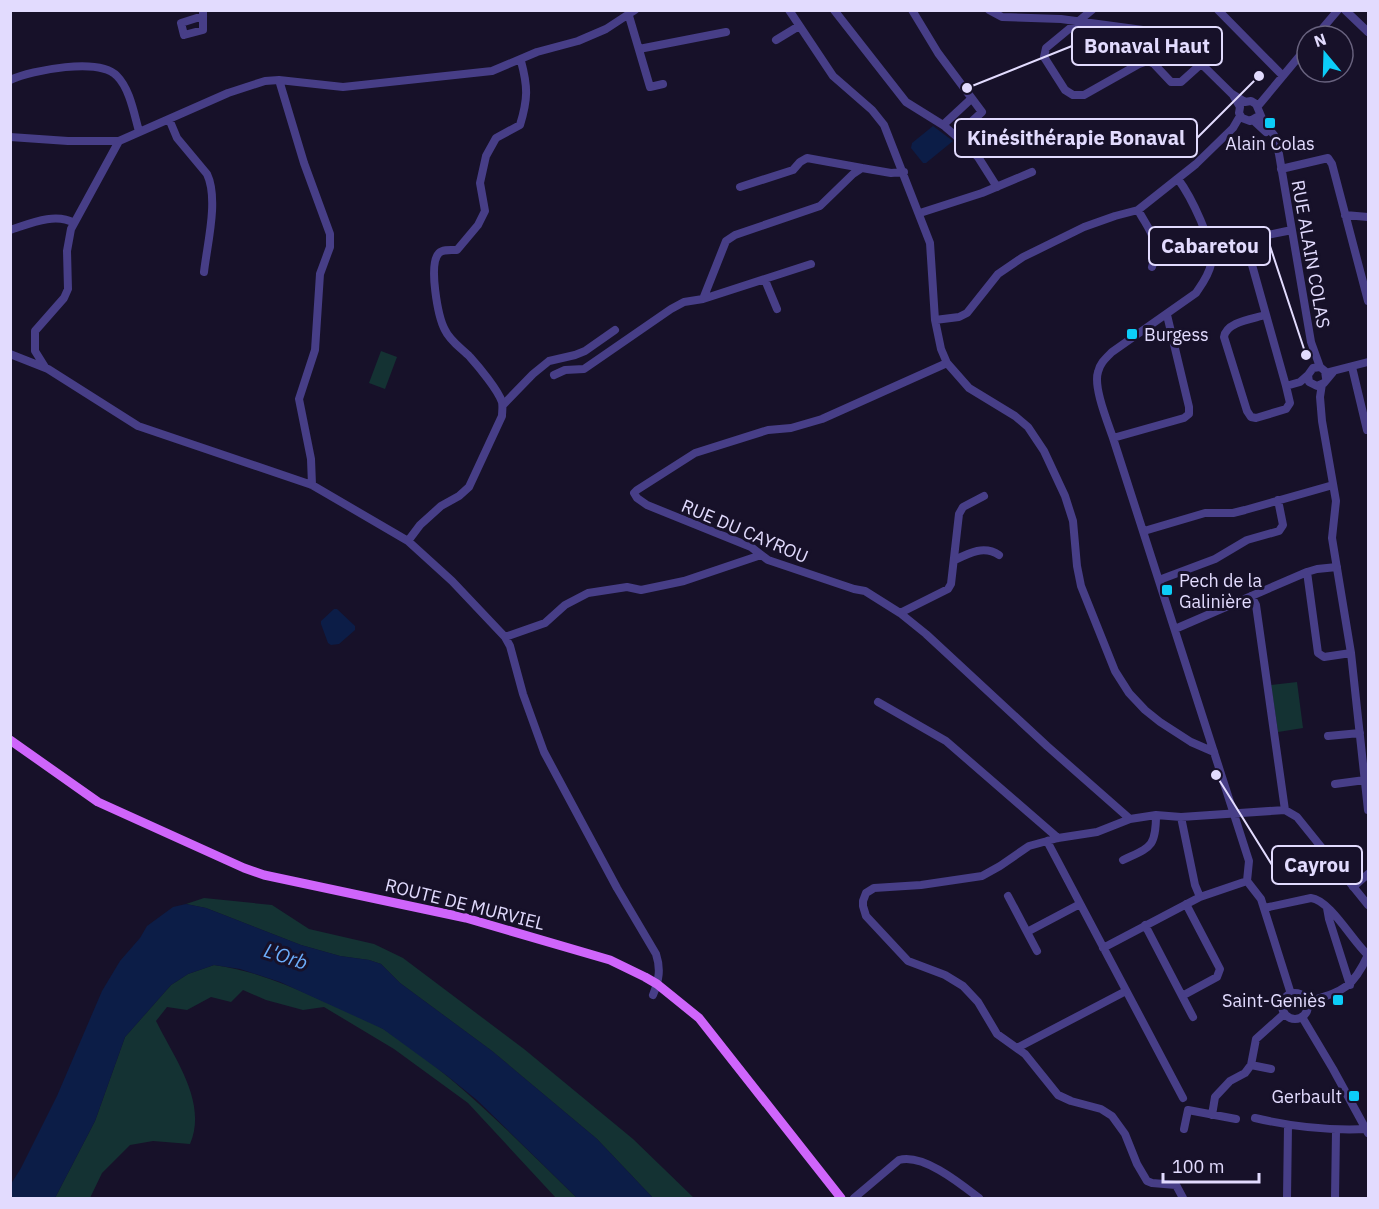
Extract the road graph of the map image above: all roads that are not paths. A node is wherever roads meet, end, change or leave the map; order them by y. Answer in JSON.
{"nodes":[{"id":1,"x":789,"y":10,"type":"edge"},
{"id":2,"x":834,"y":10,"type":"edge"},
{"id":3,"x":912,"y":10,"type":"edge"},
{"id":4,"x":989,"y":10,"type":"edge"},
{"id":5,"x":1092,"y":10,"type":"edge"},
{"id":6,"x":1218,"y":10,"type":"edge"},
{"id":7,"x":1338,"y":10,"type":"edge"},
{"id":8,"x":1345,"y":10,"type":"edge"},
{"id":9,"x":632,"y":13,"type":"edge"},
{"id":10,"x":1079,"y":21,"type":"junction"},
{"id":11,"x":1326,"y":24,"type":"edge"},
{"id":12,"x":799,"y":26,"type":"junction"},
{"id":13,"x":726,"y":32,"type":"dead end"},
{"id":14,"x":1368,"y":32,"type":"edge"},
{"id":15,"x":776,"y":40,"type":"dead end"},
{"id":16,"x":639,"y":49,"type":"junction"},
{"id":17,"x":521,"y":61,"type":"junction"},
{"id":18,"x":1295,"y":62,"type":"edge"},
{"id":19,"x":1201,"y":64,"type":"junction"},
{"id":20,"x":1283,"y":76,"type":"junction"},
{"id":21,"x":10,"y":80,"type":"edge"},
{"id":22,"x":279,"y":80,"type":"junction"},
{"id":23,"x":663,"y":84,"type":"dead end"},
{"id":24,"x":970,"y":99,"type":"junction"},
{"id":25,"x":1249,"y":111,"type":"junction"},
{"id":26,"x":169,"y":119,"type":"junction"},
{"id":27,"x":943,"y":125,"type":"junction"},
{"id":28,"x":140,"y":131,"type":"junction"},
{"id":29,"x":956,"y":136,"type":"junction"},
{"id":30,"x":10,"y":137,"type":"edge"},
{"id":31,"x":119,"y":141,"type":"junction"},
{"id":32,"x":862,"y":168,"type":"junction"},
{"id":33,"x":1281,"y":169,"type":"junction"},
{"id":34,"x":904,"y":172,"type":"junction"},
{"id":35,"x":1032,"y":172,"type":"dead end"},
{"id":36,"x":1178,"y":178,"type":"junction"},
{"id":37,"x":740,"y":187,"type":"dead end"},
{"id":38,"x":997,"y":187,"type":"junction"},
{"id":39,"x":1138,"y":210,"type":"junction"},
{"id":40,"x":920,"y":213,"type":"junction"},
{"id":41,"x":1345,"y":215,"type":"junction"},
{"id":42,"x":1368,"y":217,"type":"edge"},
{"id":43,"x":74,"y":223,"type":"junction"},
{"id":44,"x":10,"y":230,"type":"edge"},
{"id":45,"x":1287,"y":231,"type":"junction"},
{"id":46,"x":812,"y":264,"type":"dead end"},
{"id":47,"x":1152,"y":267,"type":"dead end"},
{"id":48,"x":204,"y":272,"type":"dead end"},
{"id":49,"x":765,"y":280,"type":"junction"},
{"id":50,"x":704,"y":298,"type":"junction"},
{"id":51,"x":1368,"y":301,"type":"edge"},
{"id":52,"x":777,"y":309,"type":"dead end"},
{"id":53,"x":1167,"y":315,"type":"junction"},
{"id":54,"x":1265,"y":315,"type":"junction"},
{"id":55,"x":935,"y":320,"type":"junction"},
{"id":56,"x":615,"y":330,"type":"dead end"},
{"id":57,"x":10,"y":354,"type":"edge"},
{"id":58,"x":1368,"y":362,"type":"edge"},
{"id":59,"x":946,"y":363,"type":"junction"},
{"id":60,"x":1352,"y":367,"type":"junction"},
{"id":61,"x":48,"y":369,"type":"junction"},
{"id":62,"x":554,"y":375,"type":"dead end"},
{"id":63,"x":1317,"y":377,"type":"junction"},
{"id":64,"x":1286,"y":386,"type":"junction"},
{"id":65,"x":503,"y":405,"type":"junction"},
{"id":66,"x":1367,"y":430,"type":"dead end"},
{"id":67,"x":1113,"y":438,"type":"junction"},
{"id":68,"x":312,"y":485,"type":"junction"},
{"id":69,"x":1333,"y":485,"type":"junction"},
{"id":70,"x":984,"y":496,"type":"dead end"},
{"id":71,"x":1278,"y":500,"type":"junction"},
{"id":72,"x":1144,"y":531,"type":"junction"},
{"id":73,"x":408,"y":542,"type":"junction"},
{"id":74,"x":762,"y":555,"type":"junction"},
{"id":75,"x":999,"y":555,"type":"dead end"},
{"id":76,"x":955,"y":560,"type":"junction"},
{"id":77,"x":1337,"y":567,"type":"junction"},
{"id":78,"x":1307,"y":572,"type":"junction"},
{"id":79,"x":1159,"y":580,"type":"junction"},
{"id":80,"x":1251,"y":596,"type":"junction"},
{"id":81,"x":900,"y":613,"type":"junction"},
{"id":82,"x":1175,"y":629,"type":"junction"},
{"id":83,"x":505,"y":637,"type":"junction"},
{"id":84,"x":1351,"y":653,"type":"junction"},
{"id":85,"x":878,"y":702,"type":"dead end"},
{"id":86,"x":1207,"y":729,"type":"junction"},
{"id":87,"x":1360,"y":733,"type":"junction"},
{"id":88,"x":1328,"y":736,"type":"dead end"},
{"id":89,"x":10,"y":740,"type":"edge"},
{"id":90,"x":1194,"y":743,"type":"junction"},
{"id":91,"x":1214,"y":752,"type":"junction"},
{"id":92,"x":1365,"y":780,"type":"junction"},
{"id":93,"x":1335,"y":784,"type":"dead end"},
{"id":94,"x":1285,"y":810,"type":"junction"},
{"id":95,"x":1368,"y":810,"type":"edge"},
{"id":96,"x":1156,"y":815,"type":"junction"},
{"id":97,"x":1234,"y":815,"type":"junction"},
{"id":98,"x":1181,"y":817,"type":"junction"},
{"id":99,"x":1130,"y":819,"type":"junction"},
{"id":100,"x":1058,"y":838,"type":"junction"},
{"id":101,"x":1047,"y":841,"type":"junction"},
{"id":102,"x":1123,"y":860,"type":"dead end"},
{"id":103,"x":1368,"y":874,"type":"edge"},
{"id":104,"x":1247,"y":881,"type":"junction"},
{"id":105,"x":1353,"y":887,"type":"junction"},
{"id":106,"x":1008,"y":896,"type":"dead end"},
{"id":107,"x":1200,"y":897,"type":"junction"},
{"id":108,"x":1080,"y":903,"type":"junction"},
{"id":109,"x":1186,"y":904,"type":"junction"},
{"id":110,"x":1368,"y":905,"type":"edge"},
{"id":111,"x":1326,"y":906,"type":"junction"},
{"id":112,"x":1264,"y":908,"type":"junction"},
{"id":113,"x":1145,"y":925,"type":"junction"},
{"id":114,"x":1027,"y":932,"type":"junction"},
{"id":115,"x":1103,"y":948,"type":"junction"},
{"id":116,"x":1037,"y":951,"type":"dead end"},
{"id":117,"x":1368,"y":955,"type":"edge"},
{"id":118,"x":657,"y":984,"type":"junction"},
{"id":119,"x":1350,"y":985,"type":"junction"},
{"id":120,"x":1126,"y":991,"type":"junction"},
{"id":121,"x":1291,"y":994,"type":"junction"},
{"id":122,"x":653,"y":995,"type":"dead end"},
{"id":123,"x":1182,"y":996,"type":"junction"},
{"id":124,"x":1307,"y":1002,"type":"junction"},
{"id":125,"x":1284,"y":1014,"type":"junction"},
{"id":126,"x":1193,"y":1017,"type":"dead end"},
{"id":127,"x":1302,"y":1017,"type":"junction"},
{"id":128,"x":1017,"y":1048,"type":"junction"},
{"id":129,"x":1251,"y":1065,"type":"junction"},
{"id":130,"x":1270,"y":1069,"type":"dead end"},
{"id":131,"x":1183,"y":1098,"type":"dead end"},
{"id":132,"x":1212,"y":1115,"type":"junction"},
{"id":133,"x":1236,"y":1119,"type":"dead end"},
{"id":134,"x":1255,"y":1119,"type":"dead end"},
{"id":135,"x":1288,"y":1126,"type":"junction"},
{"id":136,"x":1184,"y":1129,"type":"dead end"},
{"id":137,"x":1336,"y":1131,"type":"junction"},
{"id":138,"x":1368,"y":1131,"type":"edge"},
{"id":139,"x":841,"y":1198,"type":"edge"},
{"id":140,"x":854,"y":1198,"type":"edge"},
{"id":141,"x":979,"y":1198,"type":"edge"},
{"id":142,"x":1183,"y":1198,"type":"edge"},
{"id":143,"x":1287,"y":1198,"type":"edge"},
{"id":144,"x":1335,"y":1198,"type":"edge"}],
"edges":[{"from":1,"to":12,"type":"street"},
{"from":2,"to":27,"type":"street"},
{"from":3,"to":24,"type":"street"},
{"from":4,"to":10,"type":"street"},
{"from":5,"to":10,"type":"street"},
{"from":6,"to":20,"type":"street"},
{"from":7,"to":11,"type":"street"},
{"from":8,"to":14,"type":"street"},
{"from":9,"to":16,"type":"street"},
{"from":9,"to":17,"type":"street"},
{"from":10,"to":19,"type":"street"},
{"from":10,"to":19,"type":"street"},
{"from":12,"to":15,"type":"street"},
{"from":12,"to":34,"type":"street"},
{"from":13,"to":16,"type":"street"},
{"from":16,"to":23,"type":"street"},
{"from":17,"to":22,"type":"street"},
{"from":17,"to":65,"type":"street"},
{"from":18,"to":20,"type":"street"},
{"from":19,"to":25,"type":"street"},
{"from":20,"to":25,"type":"street"},
{"from":21,"to":28,"type":"street"},
{"from":22,"to":26,"type":"street"},
{"from":22,"to":68,"type":"street"},
{"from":24,"to":27,"type":"street"},
{"from":24,"to":29,"type":"street"},
{"from":25,"to":33,"type":"street","name":"RUE ALAIN COLAS"},
{"from":25,"to":36,"type":"street"},
{"from":25,"to":45,"type":"street","name":"RUE ALAIN COLAS"},
{"from":26,"to":28,"type":"street"},
{"from":26,"to":48,"type":"street"},
{"from":27,"to":29,"type":"street"},
{"from":28,"to":31,"type":"street"},
{"from":29,"to":38,"type":"street"},
{"from":30,"to":31,"type":"street"},
{"from":31,"to":43,"type":"street"},
{"from":32,"to":34,"type":"street"},
{"from":32,"to":37,"type":"street"},
{"from":32,"to":50,"type":"street"},
{"from":33,"to":41,"type":"street"},
{"from":33,"to":63,"type":"street","name":"RUE ALAIN COLAS"},
{"from":34,"to":40,"type":"street"},
{"from":35,"to":38,"type":"street"},
{"from":36,"to":39,"type":"street"},
{"from":36,"to":53,"type":"street"},
{"from":38,"to":40,"type":"street"},
{"from":39,"to":47,"type":"street"},
{"from":39,"to":55,"type":"street"},
{"from":40,"to":55,"type":"street"},
{"from":41,"to":42,"type":"street"},
{"from":41,"to":51,"type":"street"},
{"from":43,"to":44,"type":"street"},
{"from":43,"to":61,"type":"street"},
{"from":45,"to":54,"type":"street"},
{"from":45,"to":63,"type":"street","name":"RUE ALAIN COLAS"},
{"from":46,"to":49,"type":"street"},
{"from":49,"to":50,"type":"street"},
{"from":49,"to":52,"type":"street"},
{"from":50,"to":62,"type":"street"},
{"from":53,"to":67,"type":"street"},
{"from":53,"to":67,"type":"street"},
{"from":54,"to":64,"type":"street"},
{"from":54,"to":64,"type":"street"},
{"from":55,"to":59,"type":"street"},
{"from":56,"to":65,"type":"street"},
{"from":57,"to":61,"type":"street"},
{"from":58,"to":60,"type":"street"},
{"from":59,"to":74,"type":"street","name":"RUE DU CAYROU"},
{"from":59,"to":90,"type":"street"},
{"from":60,"to":63,"type":"street"},
{"from":60,"to":66,"type":"street"},
{"from":61,"to":68,"type":"street"},
{"from":63,"to":64,"type":"street"},
{"from":63,"to":69,"type":"street"},
{"from":65,"to":73,"type":"street"},
{"from":67,"to":72,"type":"street"},
{"from":68,"to":73,"type":"street"},
{"from":69,"to":71,"type":"street"},
{"from":69,"to":77,"type":"street"},
{"from":70,"to":76,"type":"street"},
{"from":71,"to":72,"type":"street"},
{"from":71,"to":79,"type":"street"},
{"from":72,"to":79,"type":"street"},
{"from":73,"to":83,"type":"street"},
{"from":74,"to":81,"type":"street","name":"RUE DU CAYROU"},
{"from":74,"to":83,"type":"street"},
{"from":75,"to":76,"type":"street"},
{"from":76,"to":81,"type":"street"},
{"from":77,"to":78,"type":"street"},
{"from":77,"to":84,"type":"street"},
{"from":78,"to":80,"type":"street"},
{"from":78,"to":84,"type":"street"},
{"from":79,"to":82,"type":"street"},
{"from":80,"to":82,"type":"street"},
{"from":80,"to":94,"type":"street"},
{"from":81,"to":99,"type":"street","name":"RUE DU CAYROU"},
{"from":82,"to":86,"type":"street"},
{"from":83,"to":118,"type":"street"},
{"from":84,"to":87,"type":"street"},
{"from":85,"to":100,"type":"street"},
{"from":86,"to":90,"type":"street"},
{"from":86,"to":91,"type":"street"},
{"from":87,"to":88,"type":"street"},
{"from":87,"to":92,"type":"street"},
{"from":89,"to":118,"type":"main road","name":"ROUTE DE MURVIEL"},
{"from":90,"to":91,"type":"street"},
{"from":91,"to":97,"type":"street"},
{"from":92,"to":93,"type":"street"},
{"from":92,"to":95,"type":"street"},
{"from":94,"to":97,"type":"street"},
{"from":94,"to":105,"type":"street"},
{"from":96,"to":98,"type":"street"},
{"from":96,"to":99,"type":"street"},
{"from":96,"to":102,"type":"street"},
{"from":97,"to":98,"type":"street"},
{"from":97,"to":104,"type":"street"},
{"from":98,"to":107,"type":"street"},
{"from":99,"to":100,"type":"street"},
{"from":100,"to":101,"type":"street"},
{"from":101,"to":108,"type":"street"},
{"from":101,"to":128,"type":"street"},
{"from":103,"to":105,"type":"street"},
{"from":104,"to":107,"type":"street"},
{"from":104,"to":112,"type":"street"},
{"from":105,"to":110,"type":"street"},
{"from":106,"to":114,"type":"street"},
{"from":107,"to":109,"type":"street"},
{"from":108,"to":114,"type":"street"},
{"from":108,"to":115,"type":"street"},
{"from":109,"to":113,"type":"street"},
{"from":109,"to":123,"type":"street"},
{"from":111,"to":112,"type":"street"},
{"from":111,"to":117,"type":"street"},
{"from":111,"to":119,"type":"street"},
{"from":112,"to":121,"type":"street"},
{"from":113,"to":115,"type":"street"},
{"from":113,"to":123,"type":"street"},
{"from":114,"to":116,"type":"street"},
{"from":115,"to":120,"type":"street"},
{"from":117,"to":119,"type":"street"},
{"from":118,"to":122,"type":"street"},
{"from":118,"to":139,"type":"main road","name":"ROUTE DE MURVIEL"},
{"from":119,"to":124,"type":"street"},
{"from":120,"to":128,"type":"street"},
{"from":120,"to":131,"type":"street"},
{"from":121,"to":124,"type":"street"},
{"from":121,"to":125,"type":"street"},
{"from":123,"to":126,"type":"street"},
{"from":124,"to":127,"type":"street"},
{"from":125,"to":127,"type":"street"},
{"from":125,"to":129,"type":"street"},
{"from":127,"to":138,"type":"street"},
{"from":128,"to":142,"type":"street"},
{"from":129,"to":130,"type":"street"},
{"from":129,"to":132,"type":"street"},
{"from":132,"to":133,"type":"street"},
{"from":132,"to":136,"type":"street"},
{"from":134,"to":135,"type":"street"},
{"from":135,"to":137,"type":"street"},
{"from":135,"to":143,"type":"street"},
{"from":137,"to":138,"type":"street"},
{"from":137,"to":144,"type":"street"},
{"from":140,"to":141,"type":"street"}]}
